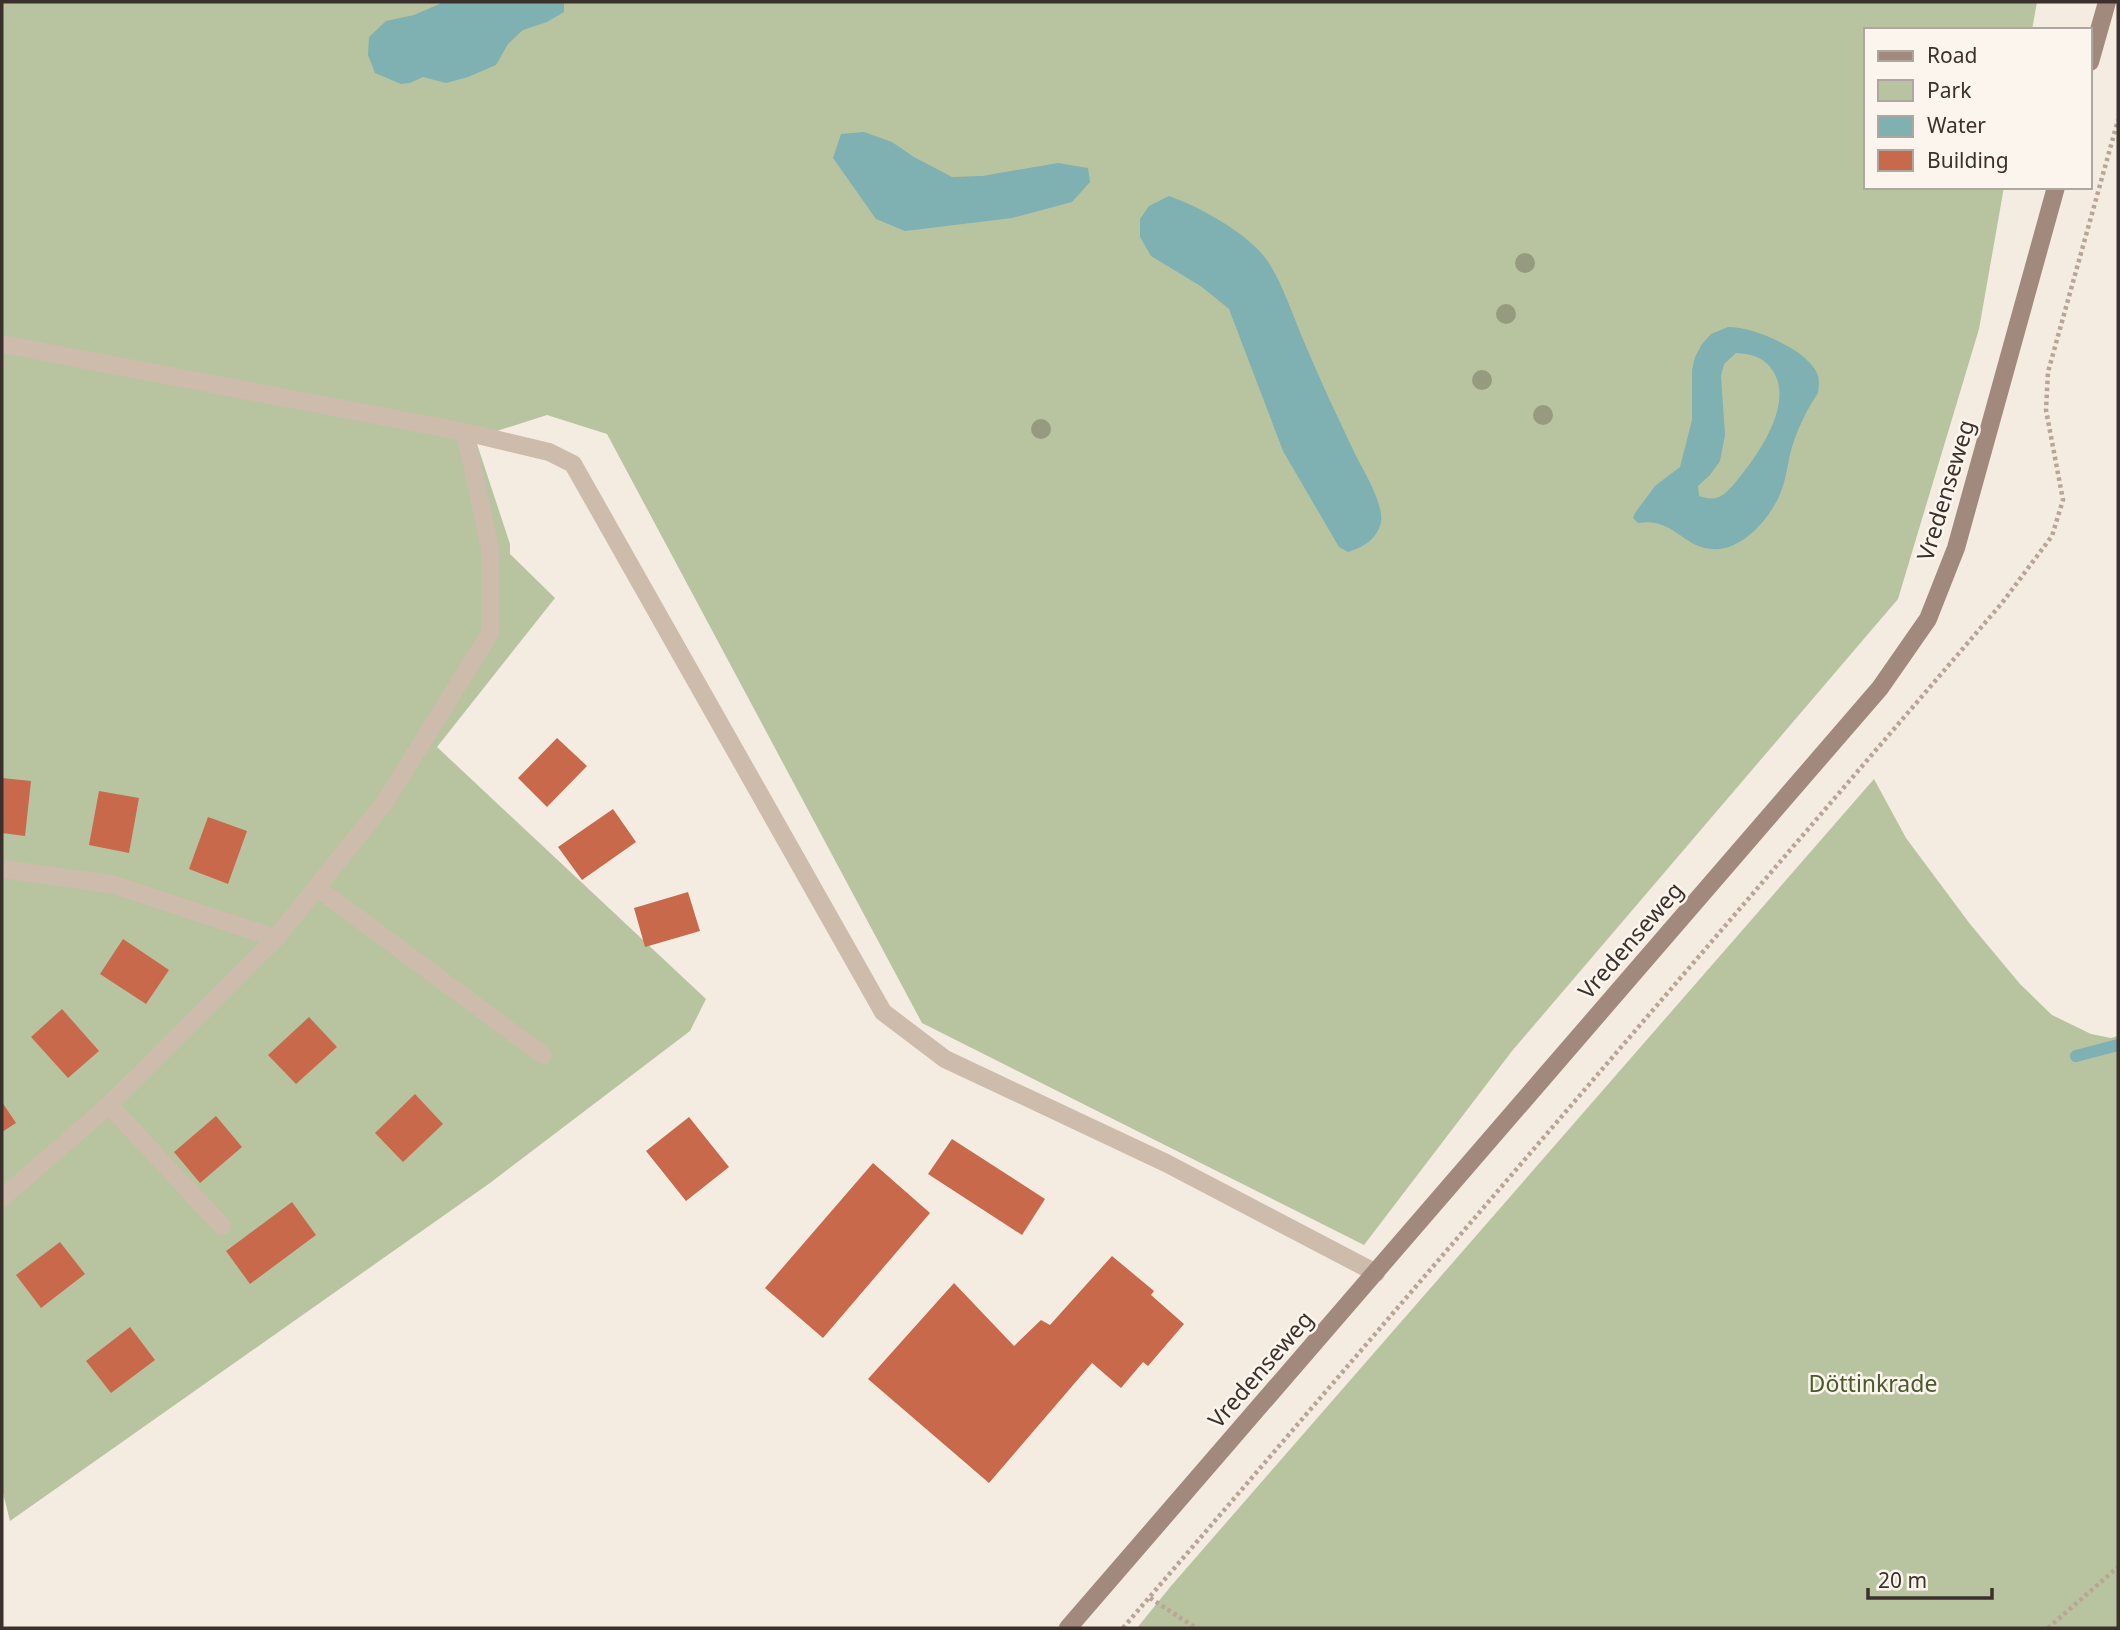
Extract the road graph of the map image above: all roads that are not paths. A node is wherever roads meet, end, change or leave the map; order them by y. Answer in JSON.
{"nodes":[{"id":1,"x":2107,"y":2,"type":"edge"},
{"id":2,"x":2092,"y":55,"type":"edge"},
{"id":3,"x":2055,"y":189,"type":"edge"},
{"id":4,"x":2,"y":344,"type":"edge"},
{"id":5,"x":465,"y":432,"type":"junction"},
{"id":6,"x":2,"y":869,"type":"edge"},
{"id":7,"x":316,"y":887,"type":"junction"},
{"id":8,"x":276,"y":938,"type":"junction"},
{"id":9,"x":543,"y":1055,"type":"dead end"},
{"id":10,"x":109,"y":1105,"type":"junction"},
{"id":11,"x":2,"y":1198,"type":"edge"},
{"id":12,"x":222,"y":1226,"type":"dead end"},
{"id":13,"x":1376,"y":1273,"type":"junction"},
{"id":14,"x":1069,"y":1628,"type":"edge"}],
"edges":[{"from":1,"to":2,"type":"main road"},
{"from":3,"to":13,"type":"main road","name":"Vredenseweg"},
{"from":4,"to":5,"type":"street"},
{"from":5,"to":7,"type":"street"},
{"from":5,"to":13,"type":"street"},
{"from":6,"to":8,"type":"street"},
{"from":7,"to":8,"type":"street"},
{"from":7,"to":9,"type":"street"},
{"from":8,"to":10,"type":"street"},
{"from":10,"to":11,"type":"street"},
{"from":10,"to":12,"type":"street"},
{"from":13,"to":14,"type":"main road","name":"Vredenseweg"}]}
